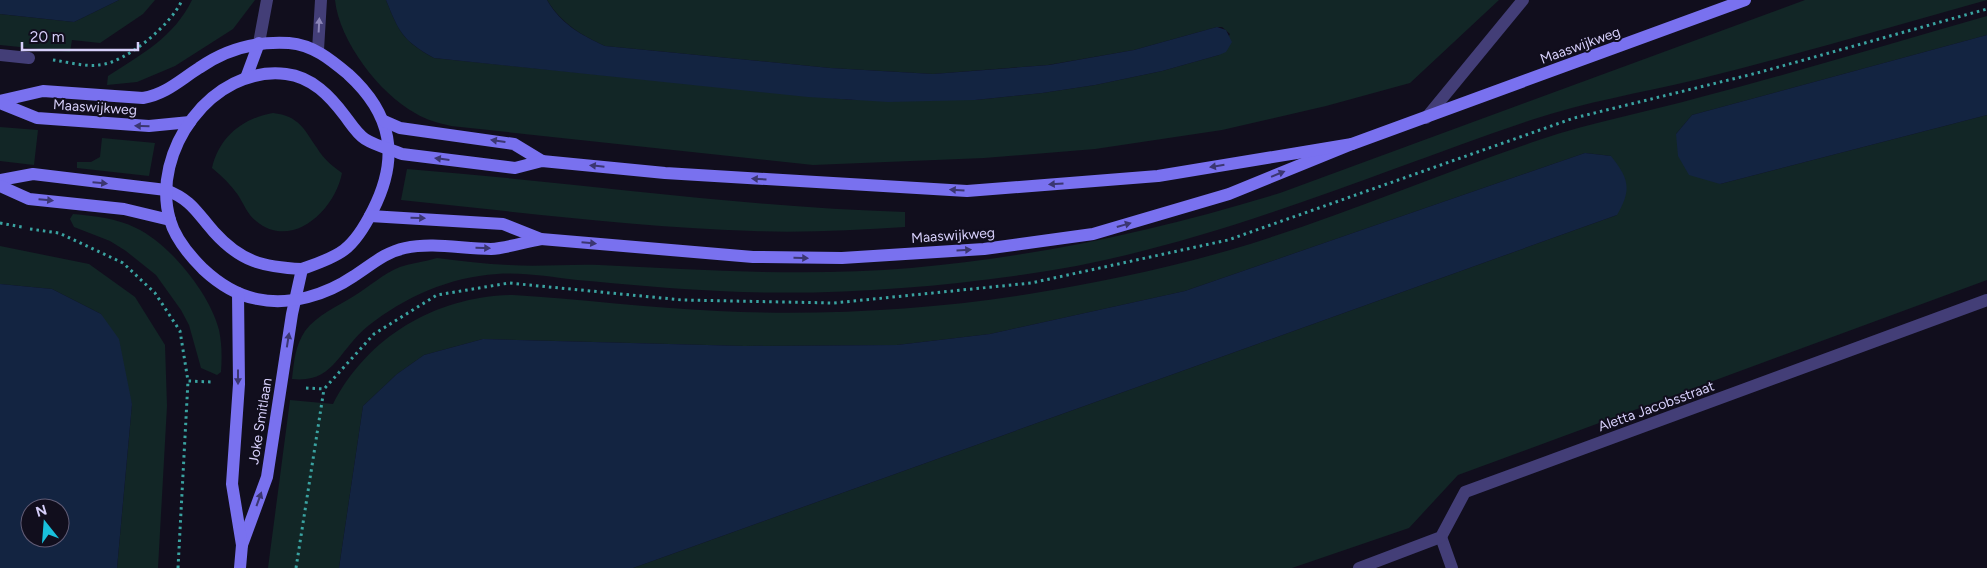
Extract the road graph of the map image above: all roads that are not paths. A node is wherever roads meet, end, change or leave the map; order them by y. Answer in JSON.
{"nodes":[{"id":1,"x":267,"y":0,"type":"edge"},
{"id":2,"x":321,"y":0,"type":"edge"},
{"id":3,"x":1523,"y":0,"type":"edge"},
{"id":4,"x":1745,"y":0,"type":"edge"},
{"id":5,"x":258,"y":43,"type":"junction"},
{"id":6,"x":318,"y":50,"type":"junction"},
{"id":7,"x":0,"y":55,"type":"edge"},
{"id":8,"x":29,"y":58,"type":"road end"},
{"id":9,"x":246,"y":78,"type":"junction"},
{"id":10,"x":0,"y":102,"type":"edge"},
{"id":11,"x":1426,"y":118,"type":"junction"},
{"id":12,"x":384,"y":121,"type":"junction"},
{"id":13,"x":190,"y":122,"type":"junction"},
{"id":14,"x":1352,"y":144,"type":"junction"},
{"id":15,"x":390,"y":149,"type":"junction"},
{"id":16,"x":542,"y":161,"type":"junction"},
{"id":17,"x":0,"y":180,"type":"edge"},
{"id":18,"x":0,"y":186,"type":"edge"},
{"id":19,"x":166,"y":190,"type":"junction"},
{"id":20,"x":370,"y":216,"type":"junction"},
{"id":21,"x":170,"y":220,"type":"junction"},
{"id":22,"x":541,"y":239,"type":"junction"},
{"id":23,"x":302,"y":269,"type":"junction"},
{"id":24,"x":238,"y":294,"type":"junction"},
{"id":25,"x":296,"y":298,"type":"junction"},
{"id":26,"x":1987,"y":300,"type":"edge"},
{"id":27,"x":1441,"y":537,"type":"junction"},
{"id":28,"x":242,"y":545,"type":"junction"},
{"id":29,"x":240,"y":568,"type":"edge"},
{"id":30,"x":1360,"y":568,"type":"edge"},
{"id":31,"x":1452,"y":568,"type":"edge"}],
"edges":[{"from":1,"to":5,"type":"street"},
{"from":6,"to":2,"type":"street","one_way":true},
{"from":3,"to":11,"type":"street"},
{"from":4,"to":11,"type":"street","name":"Maaswijkweg"},
{"from":5,"to":6,"type":"street","name":"Maaswijkweg"},
{"from":5,"to":9,"type":"street"},
{"from":5,"to":10,"type":"street","name":"Maaswijkweg"},
{"from":6,"to":12,"type":"street"},
{"from":7,"to":8,"type":"street"},
{"from":9,"to":13,"type":"street","name":"Maaswijkweg"},
{"from":9,"to":15,"type":"street","name":"Maaswijkweg"},
{"from":13,"to":10,"type":"street","name":"Maaswijkweg","one_way":true},
{"from":11,"to":14,"type":"street","name":"Maaswijkweg"},
{"from":12,"to":15,"type":"street"},
{"from":16,"to":12,"type":"street","name":"Maaswijkweg","one_way":true},
{"from":13,"to":19,"type":"street","name":"Maaswijkweg"},
{"from":14,"to":16,"type":"street","name":"Maaswijkweg","one_way":true},
{"from":22,"to":14,"type":"street","name":"Maaswijkweg","one_way":true},
{"from":16,"to":15,"type":"street","name":"Maaswijkweg","one_way":true},
{"from":15,"to":20,"type":"street"},
{"from":17,"to":19,"type":"street","one_way":true},
{"from":18,"to":21,"type":"street","one_way":true},
{"from":19,"to":21,"type":"street","name":"Maaswijkweg"},
{"from":19,"to":23,"type":"street"},
{"from":20,"to":22,"type":"street","name":"Maaswijkweg","one_way":true},
{"from":20,"to":23,"type":"street"},
{"from":21,"to":24,"type":"street","name":"Maaswijkweg"},
{"from":25,"to":22,"type":"street","name":"Maaswijkweg","one_way":true},
{"from":23,"to":25,"type":"street","name":"Joke Smitlaan"},
{"from":24,"to":25,"type":"street","name":"Maaswijkweg"},
{"from":24,"to":28,"type":"street","name":"Joke Smitlaan","one_way":true},
{"from":28,"to":25,"type":"street","name":"Joke Smitlaan","one_way":true},
{"from":26,"to":27,"type":"street","name":"Aletta Jacobsstraat"},
{"from":27,"to":30,"type":"street"},
{"from":27,"to":31,"type":"street"},
{"from":28,"to":29,"type":"street","name":"Joke Smitlaan"}]}
